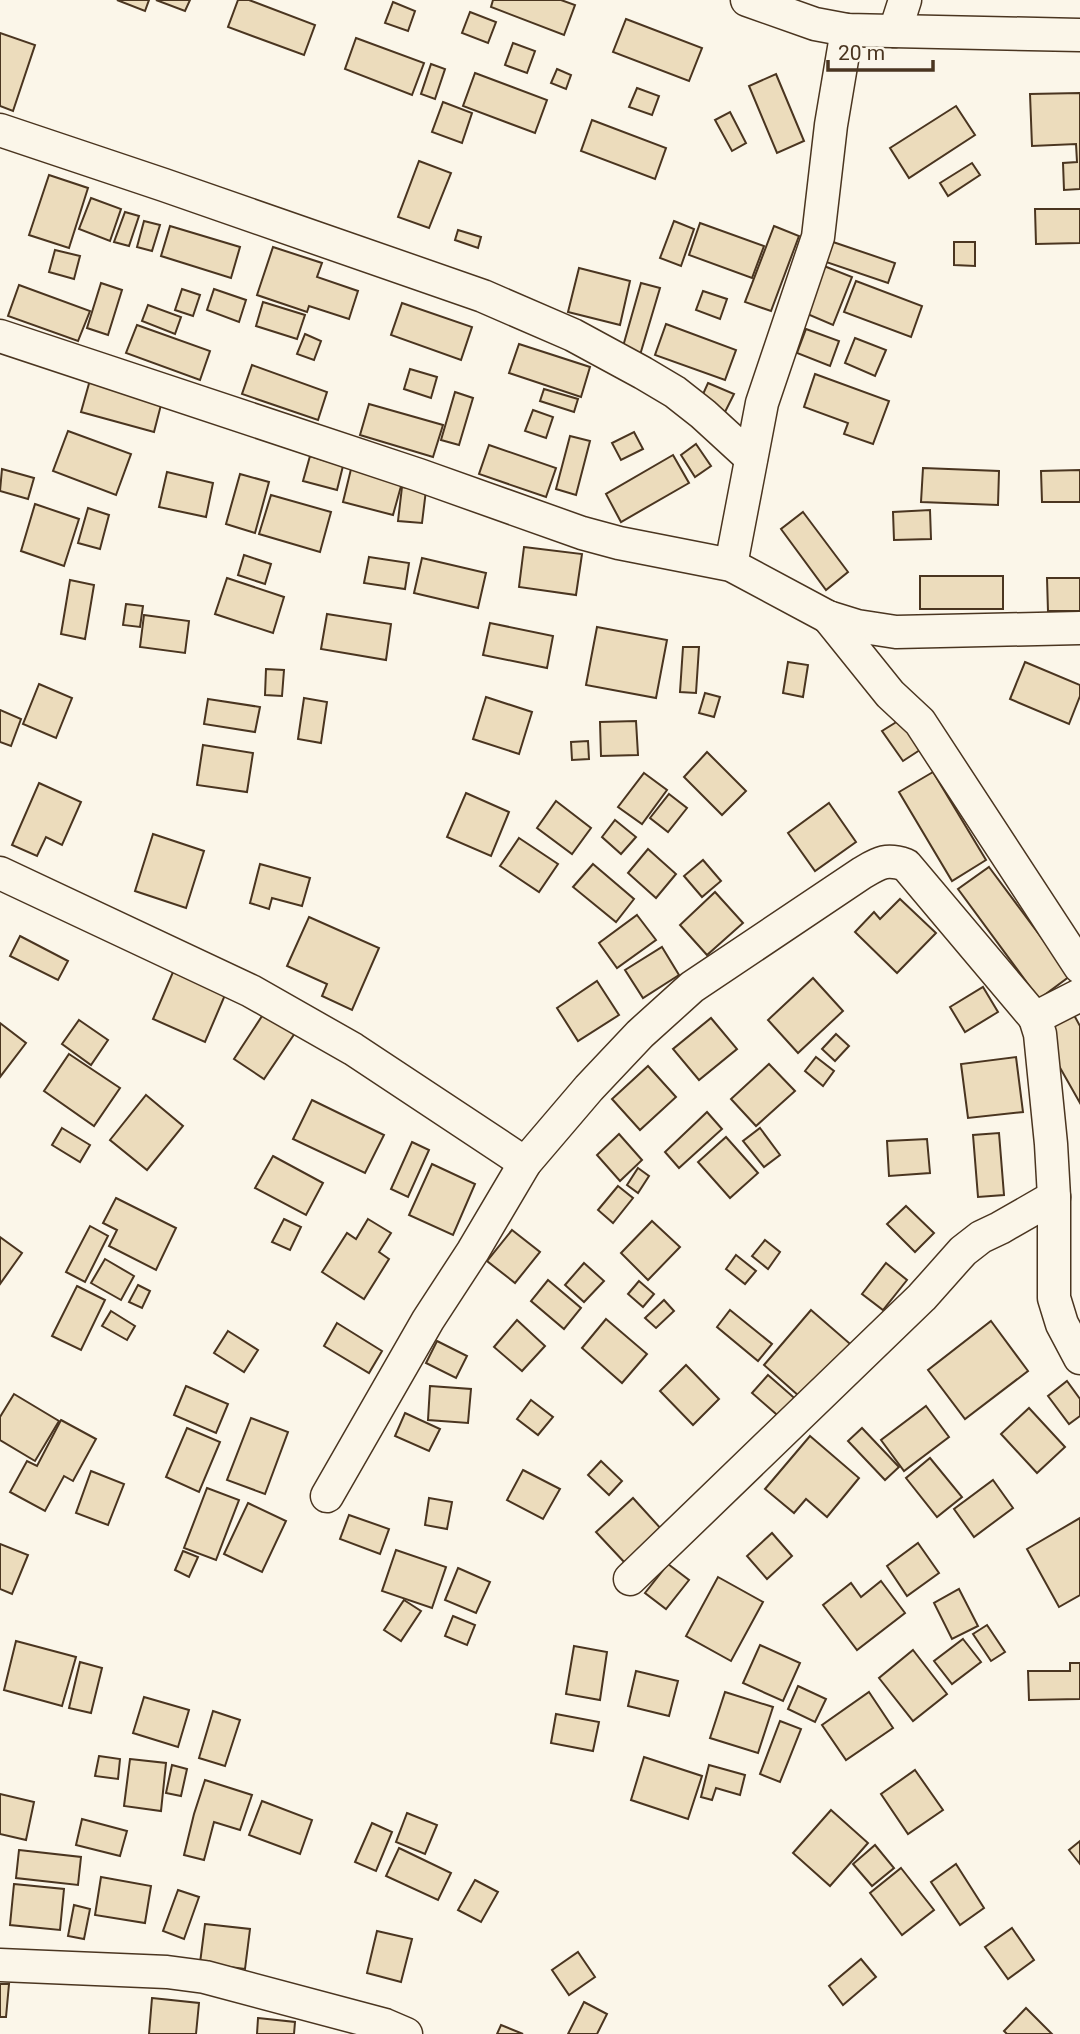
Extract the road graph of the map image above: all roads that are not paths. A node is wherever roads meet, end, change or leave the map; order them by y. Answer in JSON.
{"nodes":[{"id":1,"x":747,"y":0,"type":"edge"},
{"id":2,"x":905,"y":0,"type":"edge"},
{"id":3,"x":847,"y":30,"type":"junction"},
{"id":4,"x":895,"y":31,"type":"junction"},
{"id":5,"x":1080,"y":35,"type":"edge"},
{"id":6,"x":0,"y":130,"type":"edge"},
{"id":7,"x":0,"y":336,"type":"edge"},
{"id":8,"x":751,"y":458,"type":"junction"},
{"id":9,"x":731,"y":565,"type":"junction"},
{"id":10,"x":828,"y":617,"type":"junction"},
{"id":11,"x":1080,"y":628,"type":"edge"},
{"id":12,"x":0,"y":873,"type":"edge"},
{"id":13,"x":1080,"y":967,"type":"edge"},
{"id":14,"x":1080,"y":995,"type":"edge"},
{"id":15,"x":1035,"y":1018,"type":"junction"},
{"id":16,"x":525,"y":1163,"type":"junction"},
{"id":17,"x":1054,"y":1197,"type":"junction"},
{"id":18,"x":1080,"y":1358,"type":"edge"},
{"id":19,"x":327,"y":1496,"type":"dead end"},
{"id":20,"x":630,"y":1579,"type":"dead end"},
{"id":21,"x":0,"y":1965,"type":"edge"},
{"id":22,"x":406,"y":2034,"type":"edge"}],
"edges":[{"from":1,"to":3,"type":"street"},
{"from":2,"to":4,"type":"street"},
{"from":3,"to":4,"type":"street"},
{"from":3,"to":8,"type":"street"},
{"from":4,"to":5,"type":"street"},
{"from":6,"to":8,"type":"street"},
{"from":7,"to":9,"type":"street"},
{"from":8,"to":9,"type":"street"},
{"from":9,"to":10,"type":"street"},
{"from":10,"to":11,"type":"street"},
{"from":10,"to":13,"type":"street"},
{"from":12,"to":16,"type":"street"},
{"from":14,"to":15,"type":"street"},
{"from":15,"to":16,"type":"street"},
{"from":15,"to":17,"type":"street"},
{"from":16,"to":19,"type":"street"},
{"from":17,"to":18,"type":"street"},
{"from":17,"to":20,"type":"street"},
{"from":21,"to":22,"type":"street"}]}
